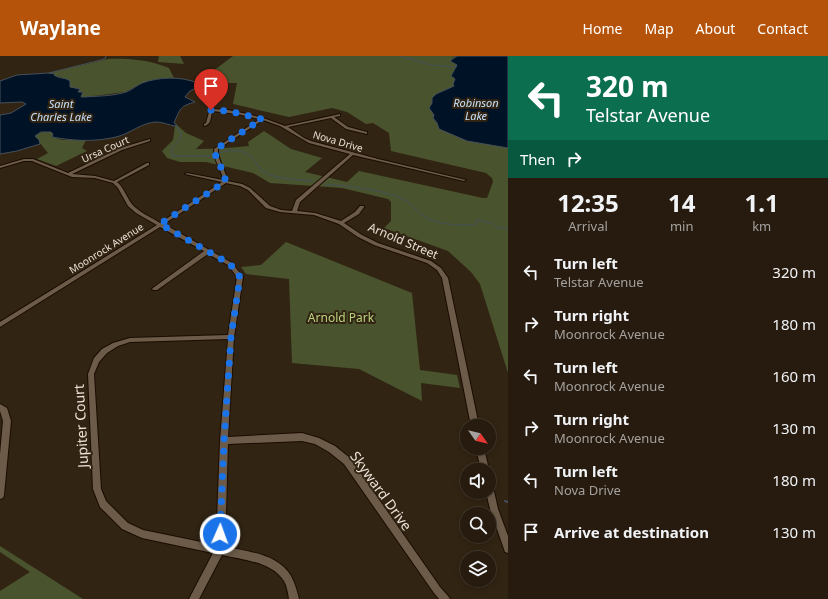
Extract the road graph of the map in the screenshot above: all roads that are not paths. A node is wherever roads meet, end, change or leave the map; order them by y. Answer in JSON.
{"nodes":[{"id":1,"x":216,"y":90,"type":"dead end"},
{"id":2,"x":211,"y":110,"type":"junction"},
{"id":3,"x":339,"y":115,"type":"dead end"},
{"id":4,"x":332,"y":117,"type":"junction"},
{"id":5,"x":262,"y":119,"type":"junction"},
{"id":6,"x":206,"y":125,"type":"dead end"},
{"id":7,"x":285,"y":127,"type":"junction"},
{"id":8,"x":366,"y":133,"type":"dead end"},
{"id":9,"x":149,"y":140,"type":"dead end"},
{"id":10,"x":352,"y":154,"type":"junction"},
{"id":11,"x":148,"y":164,"type":"dead end"},
{"id":12,"x":0,"y":167,"type":"edge"},
{"id":13,"x":69,"y":174,"type":"junction"},
{"id":14,"x":187,"y":174,"type":"dead end"},
{"id":15,"x":464,"y":180,"type":"dead end"},
{"id":16,"x":114,"y":182,"type":"junction"},
{"id":17,"x":225,"y":182,"type":"junction"},
{"id":18,"x":362,"y":207,"type":"dead end"},
{"id":19,"x":294,"y":212,"type":"junction"},
{"id":20,"x":341,"y":223,"type":"junction"},
{"id":21,"x":160,"y":224,"type":"junction"},
{"id":22,"x":208,"y":251,"type":"junction"},
{"id":23,"x":155,"y":289,"type":"dead end"},
{"id":24,"x":0,"y":325,"type":"edge"},
{"id":25,"x":231,"y":337,"type":"junction"},
{"id":26,"x":0,"y":408,"type":"edge"},
{"id":27,"x":474,"y":419,"type":"edge"},
{"id":28,"x":224,"y":441,"type":"junction"},
{"id":29,"x":0,"y":495,"type":"edge"},
{"id":30,"x":492,"y":499,"type":"edge"},
{"id":31,"x":508,"y":549,"type":"edge"},
{"id":32,"x":220,"y":550,"type":"junction"},
{"id":33,"x":194,"y":599,"type":"edge"},
{"id":34,"x":294,"y":599,"type":"edge"},
{"id":35,"x":446,"y":599,"type":"edge"}],
"edges":[{"from":1,"to":2,"type":"street"},
{"from":2,"to":5,"type":"street","name":"Nova Drive"},
{"from":2,"to":6,"type":"street"},
{"from":3,"to":4,"type":"street"},
{"from":4,"to":7,"type":"street"},
{"from":4,"to":8,"type":"street"},
{"from":5,"to":7,"type":"street","name":"Nova Drive"},
{"from":5,"to":17,"type":"street"},
{"from":7,"to":10,"type":"street","name":"Nova Drive"},
{"from":9,"to":13,"type":"street","name":"Ursa Court"},
{"from":10,"to":15,"type":"street","name":"Nova Drive"},
{"from":10,"to":19,"type":"street"},
{"from":11,"to":16,"type":"street"},
{"from":12,"to":13,"type":"street"},
{"from":13,"to":16,"type":"street"},
{"from":14,"to":17,"type":"street","name":"Arnold Street"},
{"from":16,"to":21,"type":"street"},
{"from":17,"to":19,"type":"street","name":"Arnold Street"},
{"from":17,"to":21,"type":"street","name":"Moonrock Avenue"},
{"from":18,"to":20,"type":"street"},
{"from":19,"to":20,"type":"street","name":"Arnold Street"},
{"from":20,"to":27,"type":"street","name":"Arnold Street"},
{"from":21,"to":22,"type":"street"},
{"from":21,"to":24,"type":"street","name":"Moonrock Avenue"},
{"from":22,"to":23,"type":"street"},
{"from":22,"to":25,"type":"street"},
{"from":25,"to":28,"type":"street"},
{"from":25,"to":32,"type":"street","name":"Jupiter Court"},
{"from":26,"to":29,"type":"street"},
{"from":28,"to":32,"type":"street"},
{"from":28,"to":35,"type":"street","name":"Skyward Drive"},
{"from":30,"to":31,"type":"street"},
{"from":32,"to":33,"type":"street"},
{"from":32,"to":34,"type":"street","name":"Jupiter Court"}]}
